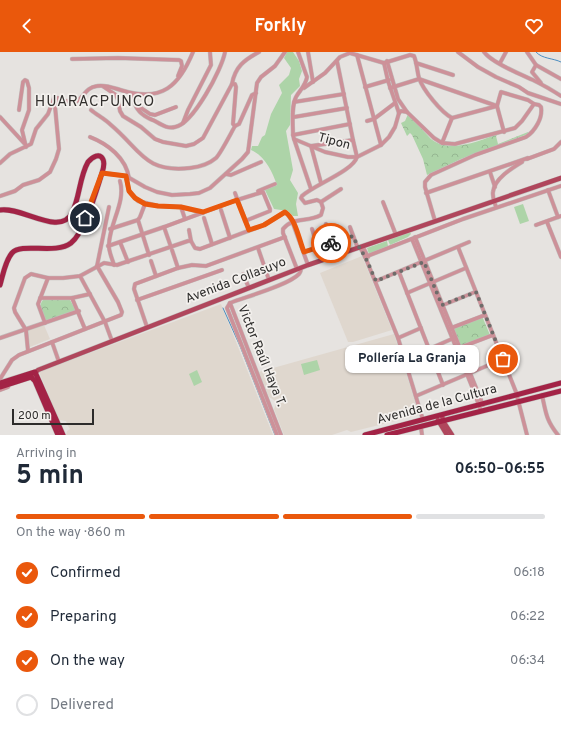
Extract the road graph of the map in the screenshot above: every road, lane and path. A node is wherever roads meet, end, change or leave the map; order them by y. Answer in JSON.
{"nodes":[{"id":1,"x":193,"y":52,"type":"edge"},
{"id":2,"x":210,"y":52,"type":"edge"},
{"id":3,"x":225,"y":52,"type":"edge"},
{"id":4,"x":259,"y":52,"type":"edge"},
{"id":5,"x":285,"y":52,"type":"edge"},
{"id":6,"x":298,"y":52,"type":"edge"},
{"id":7,"x":308,"y":52,"type":"edge"},
{"id":8,"x":345,"y":52,"type":"edge"},
{"id":9,"x":484,"y":52,"type":"edge"},
{"id":10,"x":506,"y":52,"type":"edge"},
{"id":11,"x":527,"y":52,"type":"edge"},
{"id":12,"x":458,"y":53,"type":"edge"},
{"id":13,"x":357,"y":55,"type":"junction"},
{"id":14,"x":340,"y":57,"type":"junction"},
{"id":15,"x":72,"y":59,"type":"dead end"},
{"id":16,"x":337,"y":61,"type":"junction"},
{"id":17,"x":386,"y":62,"type":"junction"},
{"id":18,"x":416,"y":63,"type":"junction"},
{"id":19,"x":500,"y":63,"type":"junction"},
{"id":20,"x":536,"y":65,"type":"junction"},
{"id":21,"x":453,"y":75,"type":"dead end"},
{"id":22,"x":561,"y":78,"type":"edge"},
{"id":23,"x":419,"y":79,"type":"junction"},
{"id":24,"x":390,"y":80,"type":"junction"},
{"id":25,"x":176,"y":82,"type":"junction"},
{"id":26,"x":313,"y":82,"type":"junction"},
{"id":27,"x":232,"y":84,"type":"junction"},
{"id":28,"x":544,"y":85,"type":"junction"},
{"id":29,"x":101,"y":86,"type":"junction"},
{"id":30,"x":365,"y":87,"type":"junction"},
{"id":31,"x":392,"y":87,"type":"junction"},
{"id":32,"x":301,"y":90,"type":"junction"},
{"id":33,"x":131,"y":93,"type":"junction"},
{"id":34,"x":256,"y":93,"type":"junction"},
{"id":35,"x":344,"y":94,"type":"junction"},
{"id":36,"x":561,"y":96,"type":"edge"},
{"id":37,"x":60,"y":100,"type":"junction"},
{"id":38,"x":294,"y":102,"type":"junction"},
{"id":39,"x":395,"y":103,"type":"junction"},
{"id":40,"x":135,"y":104,"type":"junction"},
{"id":41,"x":534,"y":104,"type":"junction"},
{"id":42,"x":561,"y":104,"type":"edge"},
{"id":43,"x":497,"y":106,"type":"junction"},
{"id":44,"x":176,"y":107,"type":"dead end"},
{"id":45,"x":347,"y":108,"type":"junction"},
{"id":46,"x":19,"y":110,"type":"dead end"},
{"id":47,"x":91,"y":110,"type":"dead end"},
{"id":48,"x":408,"y":112,"type":"junction"},
{"id":49,"x":398,"y":113,"type":"junction"},
{"id":50,"x":0,"y":117,"type":"edge"},
{"id":51,"x":294,"y":117,"type":"junction"},
{"id":52,"x":452,"y":118,"type":"junction"},
{"id":53,"x":374,"y":119,"type":"junction"},
{"id":54,"x":367,"y":121,"type":"dead end"},
{"id":55,"x":183,"y":124,"type":"junction"},
{"id":56,"x":350,"y":124,"type":"junction"},
{"id":57,"x":234,"y":126,"type":"junction"},
{"id":58,"x":504,"y":132,"type":"junction"},
{"id":59,"x":90,"y":137,"type":"dead end"},
{"id":60,"x":293,"y":137,"type":"junction"},
{"id":61,"x":353,"y":140,"type":"junction"},
{"id":62,"x":561,"y":142,"type":"edge"},
{"id":63,"x":442,"y":143,"type":"junction"},
{"id":64,"x":25,"y":145,"type":"junction"},
{"id":65,"x":381,"y":145,"type":"junction"},
{"id":66,"x":311,"y":146,"type":"junction"},
{"id":67,"x":561,"y":146,"type":"edge"},
{"id":68,"x":554,"y":149,"type":"junction"},
{"id":69,"x":357,"y":157,"type":"junction"},
{"id":70,"x":528,"y":158,"type":"junction"},
{"id":71,"x":261,"y":162,"type":"dead end"},
{"id":72,"x":0,"y":163,"type":"edge"},
{"id":73,"x":490,"y":172,"type":"junction"},
{"id":74,"x":102,"y":173,"type":"junction"},
{"id":75,"x":226,"y":174,"type":"junction"},
{"id":76,"x":128,"y":177,"type":"junction"},
{"id":77,"x":561,"y":178,"type":"edge"},
{"id":78,"x":120,"y":181,"type":"dead end"},
{"id":79,"x":321,"y":183,"type":"junction"},
{"id":80,"x":274,"y":184,"type":"dead end"},
{"id":81,"x":561,"y":186,"type":"edge"},
{"id":82,"x":494,"y":187,"type":"junction"},
{"id":83,"x":311,"y":189,"type":"junction"},
{"id":84,"x":341,"y":189,"type":"dead end"},
{"id":85,"x":548,"y":190,"type":"junction"},
{"id":86,"x":426,"y":192,"type":"junction"},
{"id":87,"x":235,"y":193,"type":"dead end"},
{"id":88,"x":0,"y":196,"type":"edge"},
{"id":89,"x":507,"y":196,"type":"junction"},
{"id":90,"x":237,"y":200,"type":"junction"},
{"id":91,"x":494,"y":201,"type":"junction"},
{"id":92,"x":321,"y":202,"type":"junction"},
{"id":93,"x":383,"y":202,"type":"dead end"},
{"id":94,"x":145,"y":204,"type":"junction"},
{"id":95,"x":506,"y":204,"type":"junction"},
{"id":96,"x":109,"y":207,"type":"dead end"},
{"id":97,"x":181,"y":207,"type":"junction"},
{"id":98,"x":496,"y":207,"type":"junction"},
{"id":99,"x":0,"y":210,"type":"edge"},
{"id":100,"x":221,"y":210,"type":"dead end"},
{"id":101,"x":203,"y":212,"type":"junction"},
{"id":102,"x":559,"y":216,"type":"edge"},
{"id":103,"x":204,"y":218,"type":"dead end"},
{"id":104,"x":185,"y":219,"type":"junction"},
{"id":105,"x":138,"y":220,"type":"junction"},
{"id":106,"x":245,"y":221,"type":"junction"},
{"id":107,"x":292,"y":221,"type":"junction"},
{"id":108,"x":435,"y":221,"type":"junction"},
{"id":109,"x":546,"y":222,"type":"junction"},
{"id":110,"x":326,"y":224,"type":"dead end"},
{"id":111,"x":536,"y":226,"type":"dead end"},
{"id":112,"x":164,"y":227,"type":"junction"},
{"id":113,"x":350,"y":227,"type":"dead end"},
{"id":114,"x":110,"y":229,"type":"junction"},
{"id":115,"x":312,"y":229,"type":"dead end"},
{"id":116,"x":189,"y":230,"type":"dead end"},
{"id":117,"x":249,"y":230,"type":"junction"},
{"id":118,"x":142,"y":235,"type":"junction"},
{"id":119,"x":396,"y":235,"type":"junction"},
{"id":120,"x":353,"y":236,"type":"junction"},
{"id":121,"x":285,"y":237,"type":"junction"},
{"id":122,"x":230,"y":238,"type":"junction"},
{"id":123,"x":413,"y":238,"type":"junction"},
{"id":124,"x":120,"y":242,"type":"junction"},
{"id":125,"x":191,"y":242,"type":"junction"},
{"id":126,"x":332,"y":242,"type":"junction"},
{"id":127,"x":469,"y":242,"type":"dead end"},
{"id":128,"x":212,"y":244,"type":"junction"},
{"id":129,"x":108,"y":246,"type":"junction"},
{"id":130,"x":318,"y":247,"type":"junction"},
{"id":131,"x":361,"y":247,"type":"junction"},
{"id":132,"x":458,"y":247,"type":"junction"},
{"id":133,"x":171,"y":248,"type":"junction"},
{"id":134,"x":258,"y":248,"type":"junction"},
{"id":135,"x":304,"y":252,"type":"junction"},
{"id":136,"x":149,"y":255,"type":"junction"},
{"id":137,"x":338,"y":255,"type":"junction"},
{"id":138,"x":367,"y":257,"type":"junction"},
{"id":139,"x":561,"y":257,"type":"edge"},
{"id":140,"x":151,"y":261,"type":"dead end"},
{"id":141,"x":128,"y":262,"type":"junction"},
{"id":142,"x":423,"y":262,"type":"junction"},
{"id":143,"x":114,"y":265,"type":"junction"},
{"id":144,"x":308,"y":265,"type":"junction"},
{"id":145,"x":97,"y":266,"type":"junction"},
{"id":146,"x":178,"y":268,"type":"junction"},
{"id":147,"x":466,"y":268,"type":"junction"},
{"id":148,"x":299,"y":269,"type":"junction"},
{"id":149,"x":222,"y":270,"type":"dead end"},
{"id":150,"x":399,"y":272,"type":"junction"},
{"id":151,"x":243,"y":274,"type":"dead end"},
{"id":152,"x":80,"y":276,"type":"junction"},
{"id":153,"x":156,"y":276,"type":"junction"},
{"id":154,"x":48,"y":278,"type":"junction"},
{"id":155,"x":269,"y":280,"type":"junction"},
{"id":156,"x":376,"y":281,"type":"junction"},
{"id":157,"x":432,"y":283,"type":"junction"},
{"id":158,"x":0,"y":285,"type":"edge"},
{"id":159,"x":249,"y":288,"type":"junction"},
{"id":160,"x":476,"y":292,"type":"junction"},
{"id":161,"x":407,"y":293,"type":"junction"},
{"id":162,"x":90,"y":294,"type":"junction"},
{"id":163,"x":40,"y":298,"type":"junction"},
{"id":164,"x":72,"y":298,"type":"junction"},
{"id":165,"x":137,"y":300,"type":"junction"},
{"id":166,"x":441,"y":306,"type":"junction"},
{"id":167,"x":79,"y":311,"type":"junction"},
{"id":168,"x":485,"y":315,"type":"junction"},
{"id":169,"x":105,"y":322,"type":"junction"},
{"id":170,"x":45,"y":323,"type":"junction"},
{"id":171,"x":236,"y":324,"type":"junction"},
{"id":172,"x":147,"y":327,"type":"junction"},
{"id":173,"x":421,"y":328,"type":"junction"},
{"id":174,"x":451,"y":328,"type":"junction"},
{"id":175,"x":85,"y":329,"type":"junction"},
{"id":176,"x":26,"y":330,"type":"junction"},
{"id":177,"x":493,"y":335,"type":"junction"},
{"id":178,"x":0,"y":338,"type":"edge"},
{"id":179,"x":398,"y":338,"type":"junction"},
{"id":180,"x":454,"y":338,"type":"junction"},
{"id":181,"x":112,"y":341,"type":"junction"},
{"id":182,"x":52,"y":342,"type":"junction"},
{"id":183,"x":460,"y":348,"type":"junction"},
{"id":184,"x":430,"y":349,"type":"junction"},
{"id":185,"x":28,"y":351,"type":"junction"},
{"id":186,"x":503,"y":359,"type":"junction"},
{"id":187,"x":59,"y":362,"type":"junction"},
{"id":188,"x":35,"y":372,"type":"junction"},
{"id":189,"x":468,"y":374,"type":"junction"},
{"id":190,"x":32,"y":378,"type":"junction"},
{"id":191,"x":0,"y":379,"type":"edge"},
{"id":192,"x":0,"y":383,"type":"edge"},
{"id":193,"x":561,"y":383,"type":"edge"},
{"id":194,"x":444,"y":385,"type":"junction"},
{"id":195,"x":0,"y":389,"type":"edge"},
{"id":196,"x":561,"y":391,"type":"edge"},
{"id":197,"x":517,"y":394,"type":"junction"},
{"id":198,"x":416,"y":396,"type":"junction"},
{"id":199,"x":542,"y":396,"type":"junction"},
{"id":200,"x":519,"y":401,"type":"junction"},
{"id":201,"x":481,"y":404,"type":"junction"},
{"id":202,"x":50,"y":409,"type":"junction"},
{"id":203,"x":483,"y":411,"type":"junction"},
{"id":204,"x":439,"y":415,"type":"junction"},
{"id":205,"x":423,"y":420,"type":"junction"},
{"id":206,"x":440,"y":421,"type":"junction"},
{"id":207,"x":420,"y":426,"type":"junction"},
{"id":208,"x":58,"y":432,"type":"edge"},
{"id":209,"x":556,"y":434,"type":"edge"},
{"id":210,"x":63,"y":435,"type":"edge"},
{"id":211,"x":277,"y":435,"type":"edge"},
{"id":212,"x":281,"y":435,"type":"edge"},
{"id":213,"x":365,"y":435,"type":"edge"},
{"id":214,"x":387,"y":435,"type":"edge"},
{"id":215,"x":422,"y":435,"type":"edge"},
{"id":216,"x":447,"y":435,"type":"edge"},
{"id":217,"x":452,"y":435,"type":"edge"},
{"id":218,"x":527,"y":435,"type":"edge"}],
"edges":[{"from":1,"to":25,"type":"street"},
{"from":2,"to":55,"type":"street"},
{"from":3,"to":55,"type":"street"},
{"from":4,"to":27,"type":"street"},
{"from":5,"to":34,"type":"street"},
{"from":6,"to":32,"type":"street"},
{"from":7,"to":26,"type":"street"},
{"from":8,"to":14,"type":"street"},
{"from":9,"to":19,"type":"street"},
{"from":10,"to":19,"type":"street"},
{"from":11,"to":20,"type":"street"},
{"from":12,"to":42,"type":"street"},
{"from":13,"to":14,"type":"street"},
{"from":13,"to":17,"type":"street"},
{"from":13,"to":30,"type":"street"},
{"from":14,"to":16,"type":"street"},
{"from":15,"to":25,"type":"street"},
{"from":16,"to":26,"type":"street"},
{"from":16,"to":35,"type":"street"},
{"from":17,"to":18,"type":"street"},
{"from":17,"to":24,"type":"street"},
{"from":18,"to":21,"type":"street"},
{"from":18,"to":23,"type":"street"},
{"from":19,"to":28,"type":"street"},
{"from":20,"to":22,"type":"street"},
{"from":20,"to":28,"type":"street"},
{"from":23,"to":31,"type":"street"},
{"from":23,"to":43,"type":"street"},
{"from":23,"to":52,"type":"street"},
{"from":24,"to":30,"type":"street"},
{"from":24,"to":31,"type":"street"},
{"from":25,"to":33,"type":"street"},
{"from":26,"to":32,"type":"street"},
{"from":27,"to":29,"type":"street"},
{"from":27,"to":57,"type":"street"},
{"from":28,"to":36,"type":"street"},
{"from":29,"to":33,"type":"street"},
{"from":29,"to":37,"type":"street"},
{"from":30,"to":53,"type":"street"},
{"from":31,"to":39,"type":"street"},
{"from":31,"to":48,"type":"street"},
{"from":32,"to":38,"type":"street"},
{"from":33,"to":40,"type":"street"},
{"from":34,"to":57,"type":"street"},
{"from":34,"to":75,"type":"street"},
{"from":35,"to":38,"type":"street"},
{"from":35,"to":45,"type":"street"},
{"from":37,"to":64,"type":"street"},
{"from":37,"to":88,"type":"street"},
{"from":38,"to":51,"type":"street"},
{"from":39,"to":49,"type":"street"},
{"from":39,"to":53,"type":"street"},
{"from":40,"to":44,"type":"street"},
{"from":40,"to":55,"type":"street"},
{"from":41,"to":43,"type":"street"},
{"from":41,"to":58,"type":"street"},
{"from":41,"to":86,"type":"street"},
{"from":43,"to":52,"type":"street"},
{"from":43,"to":58,"type":"street"},
{"from":45,"to":51,"type":"street"},
{"from":45,"to":56,"type":"street"},
{"from":46,"to":64,"type":"street"},
{"from":47,"to":57,"type":"street"},
{"from":48,"to":49,"type":"street"},
{"from":48,"to":63,"type":"street"},
{"from":49,"to":65,"type":"street","name":"Tipon"},
{"from":50,"to":64,"type":"street"},
{"from":51,"to":60,"type":"street"},
{"from":52,"to":63,"type":"street"},
{"from":53,"to":54,"type":"street"},
{"from":53,"to":65,"type":"street"},
{"from":56,"to":60,"type":"street"},
{"from":56,"to":61,"type":"street"},
{"from":58,"to":63,"type":"street"},
{"from":59,"to":76,"type":"street"},
{"from":60,"to":66,"type":"street","name":"Tipon"},
{"from":60,"to":83,"type":"street"},
{"from":61,"to":66,"type":"street"},
{"from":61,"to":69,"type":"street"},
{"from":62,"to":68,"type":"street"},
{"from":64,"to":72,"type":"street"},
{"from":65,"to":69,"type":"street","name":"Tipon"},
{"from":66,"to":69,"type":"street","name":"Tipon"},
{"from":66,"to":79,"type":"street"},
{"from":67,"to":68,"type":"street"},
{"from":68,"to":70,"type":"street"},
{"from":69,"to":79,"type":"street"},
{"from":70,"to":73,"type":"street"},
{"from":70,"to":82,"type":"street"},
{"from":71,"to":75,"type":"street"},
{"from":73,"to":82,"type":"street"},
{"from":73,"to":86,"type":"street"},
{"from":74,"to":76,"type":"street"},
{"from":74,"to":99,"type":"highway"},
{"from":74,"to":158,"type":"highway"},
{"from":75,"to":76,"type":"street"},
{"from":76,"to":94,"type":"street"},
{"from":77,"to":89,"type":"main road","name":"Avenida Collasuyo"},
{"from":78,"to":114,"type":"street"},
{"from":79,"to":83,"type":"street"},
{"from":80,"to":90,"type":"street"},
{"from":81,"to":85,"type":"street"},
{"from":82,"to":91,"type":"street"},
{"from":83,"to":92,"type":"street"},
{"from":84,"to":92,"type":"street"},
{"from":85,"to":95,"type":"street"},
{"from":85,"to":102,"type":"street"},
{"from":86,"to":108,"type":"street"},
{"from":87,"to":90,"type":"street"},
{"from":89,"to":91,"type":"main road","name":"Avenida Collasuyo"},
{"from":89,"to":95,"type":"street"},
{"from":90,"to":101,"type":"street"},
{"from":90,"to":106,"type":"street"},
{"from":90,"to":106,"type":"street"},
{"from":91,"to":98,"type":"street"},
{"from":91,"to":108,"type":"main road","name":"Avenida Collasuyo"},
{"from":92,"to":107,"type":"street"},
{"from":93,"to":119,"type":"street"},
{"from":94,"to":97,"type":"street"},
{"from":94,"to":105,"type":"street"},
{"from":95,"to":98,"type":"street"},
{"from":96,"to":145,"type":"street"},
{"from":97,"to":101,"type":"street"},
{"from":97,"to":104,"type":"street"},
{"from":98,"to":123,"type":"street"},
{"from":100,"to":122,"type":"street"},
{"from":101,"to":104,"type":"street"},
{"from":102,"to":109,"type":"street"},
{"from":103,"to":128,"type":"street"},
{"from":104,"to":112,"type":"street"},
{"from":105,"to":114,"type":"street"},
{"from":105,"to":118,"type":"street"},
{"from":106,"to":117,"type":"street"},
{"from":107,"to":117,"type":"street"},
{"from":107,"to":121,"type":"street"},
{"from":107,"to":135,"type":"street"},
{"from":108,"to":119,"type":"main road","name":"Avenida Collasuyo"},
{"from":109,"to":111,"type":"street"},
{"from":109,"to":139,"type":"street"},
{"from":110,"to":126,"type":"street"},
{"from":112,"to":118,"type":"street"},
{"from":112,"to":133,"type":"street"},
{"from":113,"to":120,"type":"street"},
{"from":114,"to":129,"type":"street"},
{"from":115,"to":130,"type":"street"},
{"from":116,"to":125,"type":"street"},
{"from":117,"to":122,"type":"street"},
{"from":118,"to":124,"type":"street"},
{"from":118,"to":136,"type":"street"},
{"from":119,"to":131,"type":"main road","name":"Avenida Collasuyo"},
{"from":120,"to":126,"type":"street"},
{"from":120,"to":131,"type":"street"},
{"from":121,"to":134,"type":"street"},
{"from":121,"to":148,"type":"street"},
{"from":122,"to":128,"type":"street"},
{"from":123,"to":138,"type":"street"},
{"from":123,"to":142,"type":"street"},
{"from":124,"to":129,"type":"street"},
{"from":124,"to":141,"type":"street"},
{"from":125,"to":128,"type":"street"},
{"from":125,"to":133,"type":"street"},
{"from":126,"to":130,"type":"street"},
{"from":126,"to":137,"type":"street"},
{"from":127,"to":132,"type":"street"},
{"from":129,"to":143,"type":"street"},
{"from":130,"to":135,"type":"street"},
{"from":131,"to":137,"type":"main road","name":"Avenida Collasuyo"},
{"from":131,"to":138,"type":"street"},
{"from":132,"to":142,"type":"street"},
{"from":132,"to":147,"type":"street"},
{"from":133,"to":136,"type":"street"},
{"from":133,"to":146,"type":"street"},
{"from":134,"to":146,"type":"street"},
{"from":134,"to":155,"type":"street"},
{"from":135,"to":144,"type":"street"},
{"from":136,"to":141,"type":"street"},
{"from":137,"to":144,"type":"main road","name":"Avenida Collasuyo"},
{"from":138,"to":156,"type":"street"},
{"from":140,"to":153,"type":"street"},
{"from":141,"to":143,"type":"street"},
{"from":142,"to":150,"type":"street"},
{"from":142,"to":157,"type":"street"},
{"from":143,"to":145,"type":"street"},
{"from":144,"to":148,"type":"main road","name":"Avenida Collasuyo"},
{"from":145,"to":152,"type":"street"},
{"from":145,"to":169,"type":"street"},
{"from":146,"to":153,"type":"street"},
{"from":147,"to":157,"type":"street"},
{"from":147,"to":160,"type":"street"},
{"from":148,"to":155,"type":"main road","name":"Avenida Collasuyo"},
{"from":148,"to":171,"type":"street","name":"Victor Raúl Haya T."},
{"from":149,"to":165,"type":"street"},
{"from":150,"to":156,"type":"street"},
{"from":150,"to":161,"type":"street"},
{"from":151,"to":159,"type":"street"},
{"from":152,"to":154,"type":"street"},
{"from":152,"to":162,"type":"street"},
{"from":153,"to":165,"type":"street"},
{"from":154,"to":163,"type":"street"},
{"from":154,"to":176,"type":"street"},
{"from":155,"to":159,"type":"main road","name":"Avenida Collasuyo"},
{"from":156,"to":179,"type":"street"},
{"from":157,"to":161,"type":"street"},
{"from":157,"to":166,"type":"street"},
{"from":159,"to":172,"type":"main road","name":"Avenida Collasuyo"},
{"from":160,"to":166,"type":"street"},
{"from":160,"to":168,"type":"street"},
{"from":161,"to":173,"type":"street"},
{"from":162,"to":164,"type":"street"},
{"from":162,"to":169,"type":"street"},
{"from":163,"to":164,"type":"street"},
{"from":163,"to":170,"type":"street"},
{"from":164,"to":167,"type":"street"},
{"from":165,"to":172,"type":"street"},
{"from":166,"to":174,"type":"street"},
{"from":166,"to":180,"type":"street"},
{"from":167,"to":170,"type":"street"},
{"from":167,"to":175,"type":"street"},
{"from":168,"to":174,"type":"street"},
{"from":168,"to":177,"type":"street"},
{"from":169,"to":175,"type":"street"},
{"from":169,"to":181,"type":"street"},
{"from":170,"to":176,"type":"street"},
{"from":171,"to":211,"type":"street","name":"Victor Raúl Haya T."},
{"from":171,"to":212,"type":"street","name":"Victor Raúl Haya T."},
{"from":172,"to":181,"type":"main road","name":"Avenida Collasuyo"},
{"from":173,"to":179,"type":"street"},
{"from":173,"to":184,"type":"street"},
{"from":174,"to":180,"type":"street"},
{"from":175,"to":182,"type":"street"},
{"from":176,"to":178,"type":"street"},
{"from":176,"to":185,"type":"street"},
{"from":177,"to":183,"type":"street"},
{"from":177,"to":186,"type":"street"},
{"from":179,"to":198,"type":"street"},
{"from":180,"to":183,"type":"street"},
{"from":180,"to":184,"type":"street"},
{"from":180,"to":189,"type":"street"},
{"from":181,"to":187,"type":"main road","name":"Avenida Collasuyo"},
{"from":182,"to":185,"type":"street"},
{"from":182,"to":187,"type":"street"},
{"from":183,"to":189,"type":"street"},
{"from":184,"to":194,"type":"street"},
{"from":185,"to":191,"type":"street"},
{"from":186,"to":189,"type":"street"},
{"from":186,"to":197,"type":"street"},
{"from":187,"to":188,"type":"main road","name":"Avenida Collasuyo"},
{"from":188,"to":190,"type":"main road","name":"Avenida Collasuyo"},
{"from":188,"to":192,"type":"highway","name":"Avenida Collasuyo"},
{"from":188,"to":202,"type":"highway"},
{"from":189,"to":194,"type":"street"},
{"from":189,"to":201,"type":"street"},
{"from":190,"to":195,"type":"highway"},
{"from":190,"to":202,"type":"highway"},
{"from":193,"to":197,"type":"highway","name":"Avenida de la Cultura"},
{"from":194,"to":198,"type":"street"},
{"from":196,"to":199,"type":"highway","name":"Avenida de la Cultura"},
{"from":197,"to":200,"type":"street"},
{"from":197,"to":201,"type":"highway","name":"Avenida de la Cultura"},
{"from":198,"to":205,"type":"street"},
{"from":199,"to":200,"type":"highway","name":"Avenida de la Cultura"},
{"from":199,"to":209,"type":"street"},
{"from":200,"to":203,"type":"highway","name":"Avenida de la Cultura"},
{"from":200,"to":218,"type":"street"},
{"from":201,"to":203,"type":"street"},
{"from":201,"to":204,"type":"highway","name":"Avenida de la Cultura"},
{"from":202,"to":208,"type":"highway"},
{"from":203,"to":206,"type":"highway","name":"Avenida de la Cultura"},
{"from":204,"to":205,"type":"highway","name":"Avenida de la Cultura"},
{"from":204,"to":206,"type":"main road"},
{"from":205,"to":213,"type":"highway","name":"Avenida de la Cultura"},
{"from":206,"to":207,"type":"highway","name":"Avenida de la Cultura"},
{"from":206,"to":216,"type":"main road"},
{"from":206,"to":217,"type":"main road"},
{"from":207,"to":214,"type":"highway","name":"Avenida de la Cultura"},
{"from":207,"to":215,"type":"street"},
{"from":208,"to":210,"type":"highway"}]}
